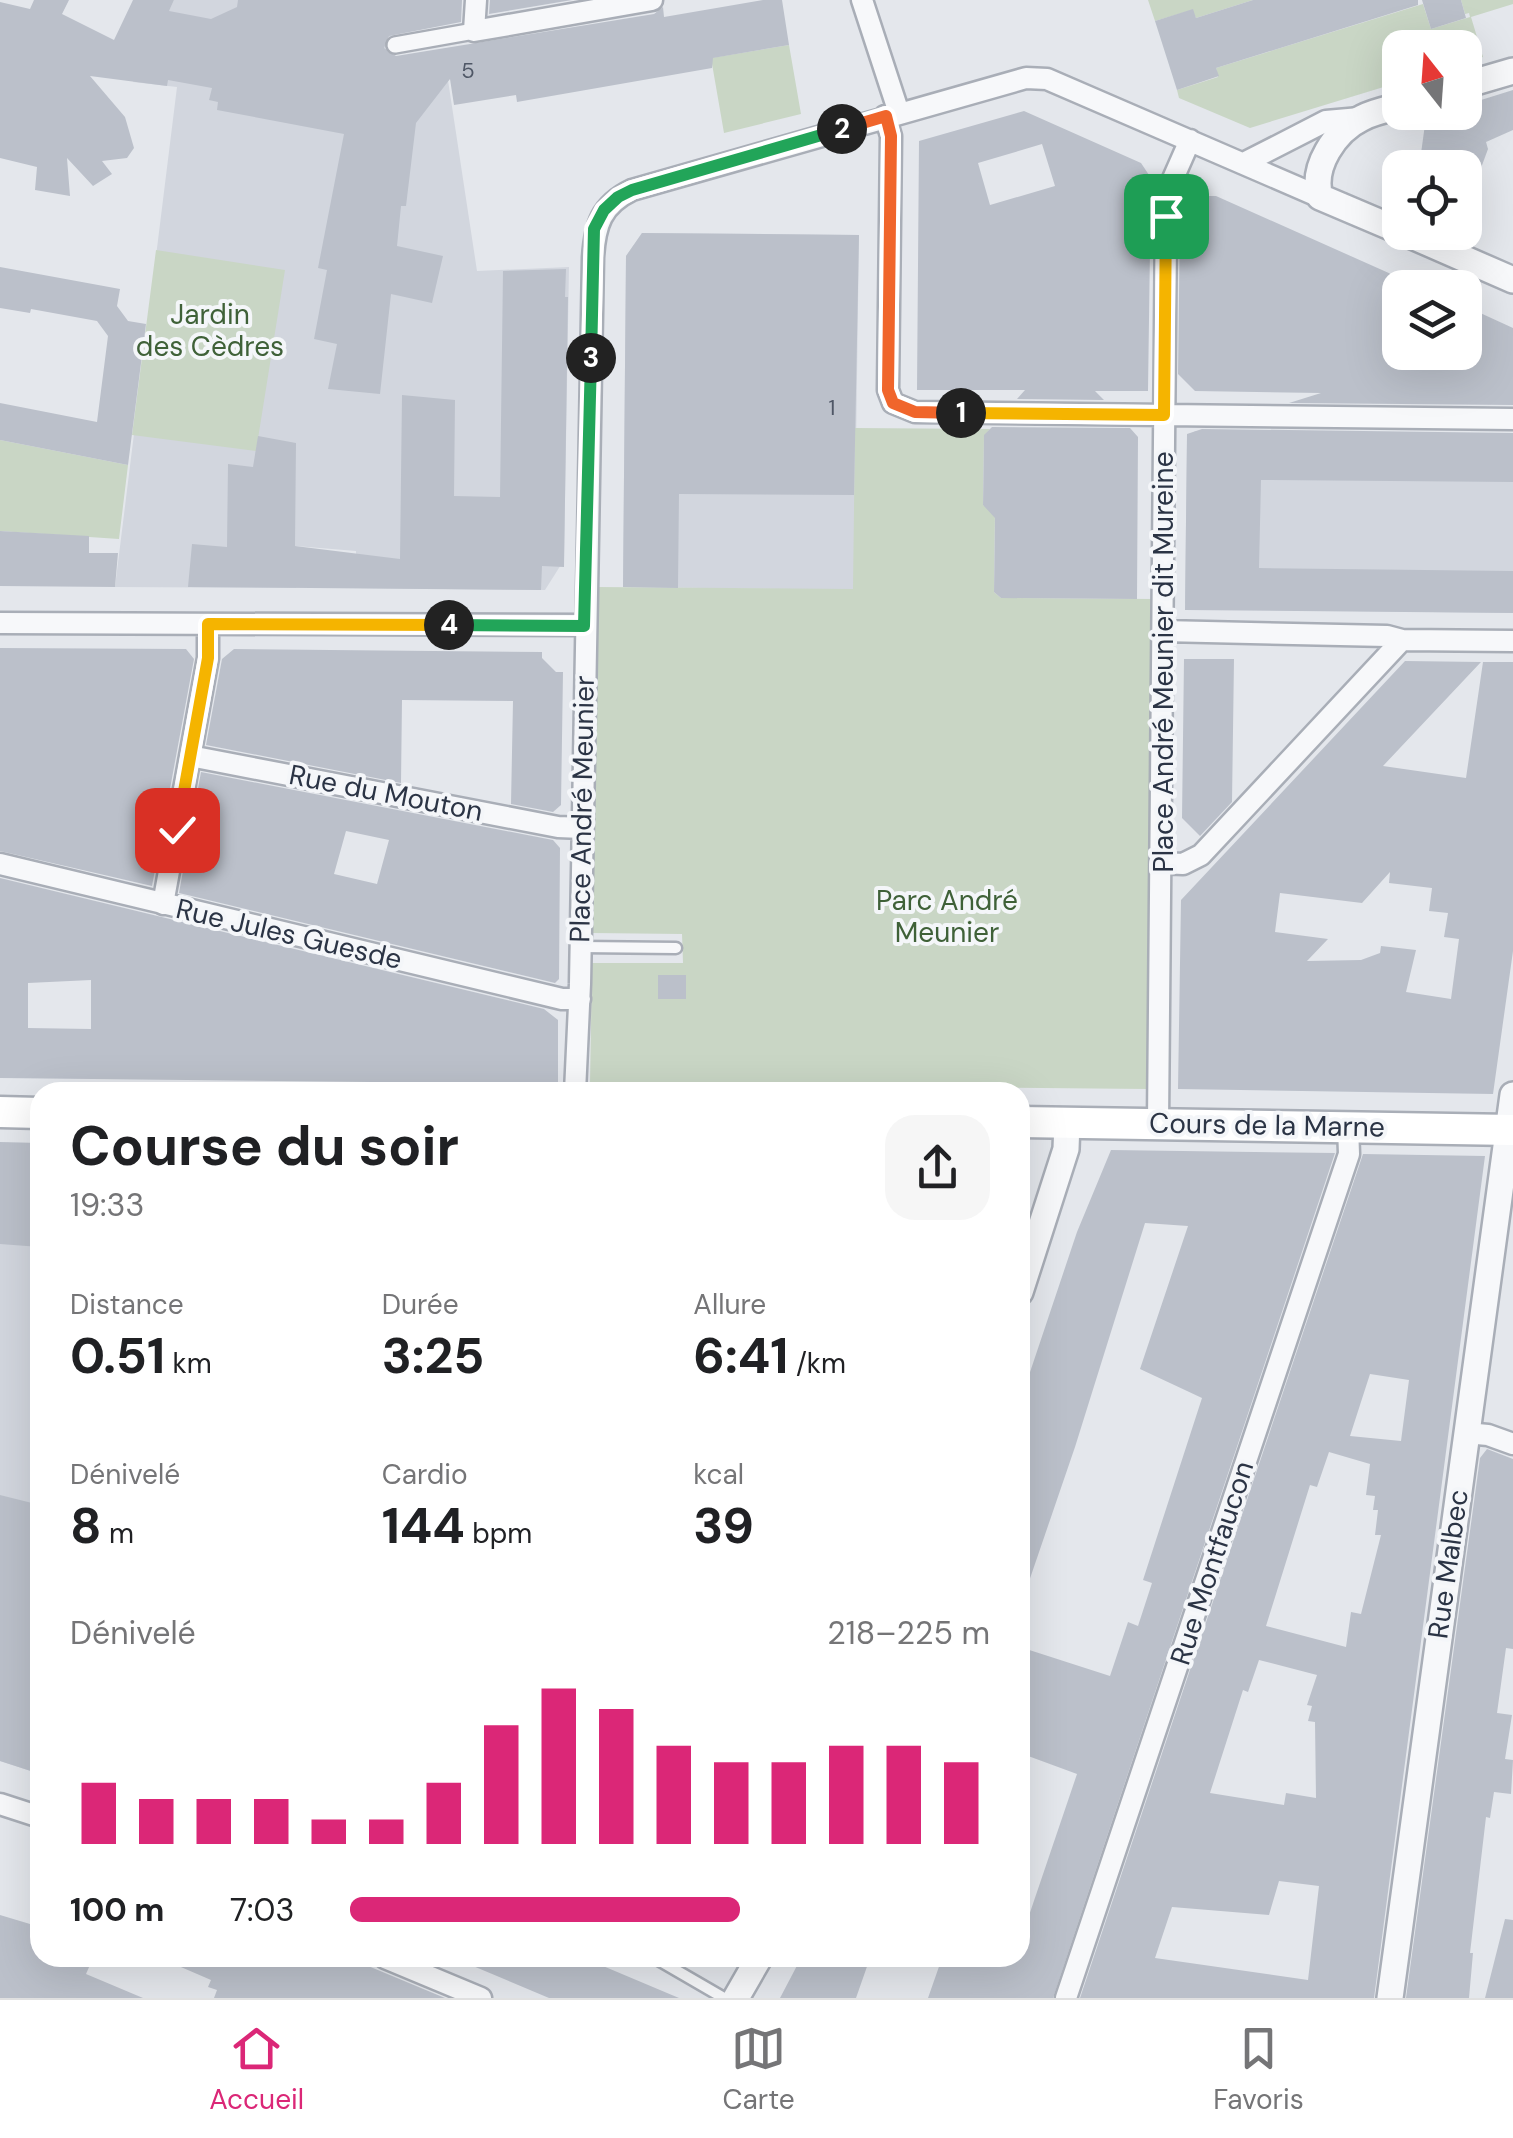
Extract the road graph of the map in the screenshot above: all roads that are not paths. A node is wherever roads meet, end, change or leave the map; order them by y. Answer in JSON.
{"nodes":[{"id":1,"x":476,"y":0,"type":"edge"},
{"id":2,"x":652,"y":0,"type":"edge"},
{"id":3,"x":862,"y":0,"type":"edge"},
{"id":4,"x":474,"y":31,"type":"junction"},
{"id":5,"x":395,"y":45,"type":"dead end"},
{"id":6,"x":1513,"y":70,"type":"edge"},
{"id":7,"x":1482,"y":80,"type":"edge"},
{"id":8,"x":1382,"y":111,"type":"edge"},
{"id":9,"x":892,"y":115,"type":"junction"},
{"id":10,"x":1360,"y":118,"type":"junction"},
{"id":11,"x":1190,"y":140,"type":"junction"},
{"id":12,"x":1244,"y":163,"type":"junction"},
{"id":13,"x":1320,"y":197,"type":"junction"},
{"id":14,"x":1382,"y":223,"type":"edge"},
{"id":15,"x":1444,"y":250,"type":"edge"},
{"id":16,"x":1513,"y":280,"type":"edge"},
{"id":17,"x":1164,"y":415,"type":"junction"},
{"id":18,"x":1513,"y":418,"type":"edge"},
{"id":19,"x":0,"y":623,"type":"edge"},
{"id":20,"x":208,"y":624,"type":"junction"},
{"id":21,"x":584,"y":626,"type":"junction"},
{"id":22,"x":1163,"y":631,"type":"junction"},
{"id":23,"x":1402,"y":640,"type":"junction"},
{"id":24,"x":1513,"y":641,"type":"edge"},
{"id":25,"x":190,"y":756,"type":"junction"},
{"id":26,"x":582,"y":828,"type":"junction"},
{"id":27,"x":0,"y":864,"type":"edge"},
{"id":28,"x":1161,"y":864,"type":"junction"},
{"id":29,"x":163,"y":904,"type":"junction"},
{"id":30,"x":580,"y":947,"type":"junction"},
{"id":31,"x":676,"y":948,"type":"dead end"},
{"id":32,"x":580,"y":1000,"type":"junction"},
{"id":33,"x":576,"y":1082,"type":"edge"},
{"id":34,"x":1513,"y":1095,"type":"edge"},
{"id":35,"x":0,"y":1112,"type":"edge"},
{"id":36,"x":30,"y":1113,"type":"edge"},
{"id":37,"x":1030,"y":1122,"type":"edge"},
{"id":38,"x":1067,"y":1122,"type":"junction"},
{"id":39,"x":1158,"y":1123,"type":"junction"},
{"id":40,"x":1348,"y":1126,"type":"junction"},
{"id":41,"x":1510,"y":1130,"type":"edge"},
{"id":42,"x":1030,"y":1261,"type":"edge"},
{"id":43,"x":1466,"y":1432,"type":"junction"},
{"id":44,"x":1513,"y":1444,"type":"edge"},
{"id":45,"x":0,"y":1804,"type":"edge"},
{"id":46,"x":30,"y":1814,"type":"edge"},
{"id":47,"x":407,"y":1967,"type":"edge"},
{"id":48,"x":671,"y":1967,"type":"edge"},
{"id":49,"x":754,"y":1967,"type":"edge"},
{"id":50,"x":481,"y":1998,"type":"edge"},
{"id":51,"x":724,"y":1998,"type":"edge"},
{"id":52,"x":736,"y":1998,"type":"edge"},
{"id":53,"x":1066,"y":1998,"type":"edge"},
{"id":54,"x":1390,"y":1998,"type":"edge"}],
"edges":[{"from":1,"to":4,"type":"street"},
{"from":2,"to":4,"type":"street"},
{"from":3,"to":9,"type":"street"},
{"from":4,"to":5,"type":"street"},
{"from":6,"to":7,"type":"street"},
{"from":8,"to":10,"type":"street"},
{"from":9,"to":11,"type":"street","name":"Place André Meunier"},
{"from":9,"to":17,"type":"street","name":"Place André Meunier dit Mureine"},
{"from":9,"to":21,"type":"street","name":"Place André Meunier"},
{"from":10,"to":12,"type":"street"},
{"from":10,"to":13,"type":"street"},
{"from":11,"to":12,"type":"street","name":"Place André Meunier"},
{"from":11,"to":17,"type":"street"},
{"from":12,"to":13,"type":"street","name":"Place André Meunier"},
{"from":13,"to":14,"type":"street"},
{"from":15,"to":16,"type":"street"},
{"from":17,"to":18,"type":"street"},
{"from":17,"to":22,"type":"street","name":"Place André Meunier dit Mureine"},
{"from":19,"to":20,"type":"street"},
{"from":20,"to":21,"type":"street"},
{"from":20,"to":25,"type":"street"},
{"from":21,"to":26,"type":"street","name":"Place André Meunier"},
{"from":22,"to":23,"type":"street"},
{"from":22,"to":28,"type":"street","name":"Place André Meunier dit Mureine"},
{"from":23,"to":24,"type":"street"},
{"from":23,"to":28,"type":"street"},
{"from":25,"to":26,"type":"street","name":"Rue du Mouton"},
{"from":25,"to":29,"type":"street"},
{"from":26,"to":30,"type":"street","name":"Place André Meunier"},
{"from":27,"to":29,"type":"street","name":"Rue Jules Guesde"},
{"from":28,"to":39,"type":"street","name":"Place André Meunier dit Mureine"},
{"from":29,"to":32,"type":"street","name":"Rue Jules Guesde"},
{"from":30,"to":31,"type":"lane"},
{"from":30,"to":32,"type":"street","name":"Place André Meunier"},
{"from":32,"to":33,"type":"street","name":"Place André Meunier"},
{"from":34,"to":41,"type":"street","name":"Rue Malbec"},
{"from":35,"to":36,"type":"main road"},
{"from":37,"to":38,"type":"main road","name":"Cours de la Marne"},
{"from":38,"to":39,"type":"main road","name":"Cours de la Marne"},
{"from":38,"to":42,"type":"street"},
{"from":39,"to":40,"type":"main road","name":"Cours de la Marne"},
{"from":40,"to":41,"type":"main road","name":"Cours de la Marne"},
{"from":40,"to":53,"type":"street","name":"Rue Montfaucon"},
{"from":41,"to":43,"type":"street","name":"Rue Malbec"},
{"from":43,"to":44,"type":"street"},
{"from":43,"to":54,"type":"street","name":"Rue Malbec"},
{"from":45,"to":46,"type":"street"},
{"from":47,"to":50,"type":"street"},
{"from":48,"to":51,"type":"lane"},
{"from":49,"to":52,"type":"street"}]}
